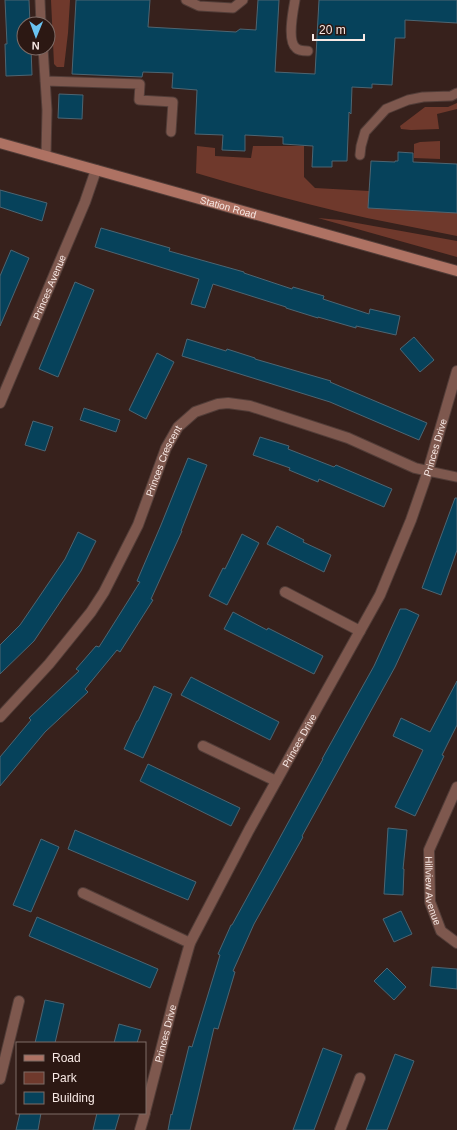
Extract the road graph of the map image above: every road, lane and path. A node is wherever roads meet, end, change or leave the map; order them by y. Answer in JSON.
{"nodes":[{"id":1,"x":40,"y":0,"type":"edge"},
{"id":2,"x":186,"y":0,"type":"edge"},
{"id":3,"x":243,"y":0,"type":"edge"},
{"id":4,"x":294,"y":0,"type":"edge"},
{"id":5,"x":41,"y":16,"type":"edge"},
{"id":6,"x":308,"y":51,"type":"dead end"},
{"id":7,"x":43,"y":56,"type":"edge"},
{"id":8,"x":45,"y":81,"type":"junction"},
{"id":9,"x":457,"y":93,"type":"edge"},
{"id":10,"x":171,"y":132,"type":"dead end"},
{"id":11,"x":0,"y":143,"type":"edge"},
{"id":12,"x":360,"y":155,"type":"dead end"},
{"id":13,"x":46,"y":156,"type":"junction"},
{"id":14,"x":96,"y":170,"type":"junction"},
{"id":15,"x":457,"y":271,"type":"edge"},
{"id":16,"x":457,"y":371,"type":"edge"},
{"id":17,"x":0,"y":403,"type":"edge"},
{"id":18,"x":428,"y":471,"type":"junction"},
{"id":19,"x":457,"y":477,"type":"edge"},
{"id":20,"x":285,"y":592,"type":"dead end"},
{"id":21,"x":360,"y":631,"type":"junction"},
{"id":22,"x":0,"y":717,"type":"edge"},
{"id":23,"x":203,"y":746,"type":"dead end"},
{"id":24,"x":276,"y":781,"type":"junction"},
{"id":25,"x":457,"y":787,"type":"edge"},
{"id":26,"x":83,"y":893,"type":"dead end"},
{"id":27,"x":190,"y":943,"type":"junction"},
{"id":28,"x":457,"y":943,"type":"edge"},
{"id":29,"x":19,"y":1001,"type":"dead end"},
{"id":30,"x":360,"y":1078,"type":"dead end"},
{"id":31,"x":0,"y":1079,"type":"edge"},
{"id":32,"x":146,"y":1108,"type":"edge"},
{"id":33,"x":144,"y":1114,"type":"edge"},
{"id":34,"x":140,"y":1130,"type":"edge"},
{"id":35,"x":340,"y":1130,"type":"edge"}],
"edges":[{"from":1,"to":5,"type":"lane"},
{"from":2,"to":3,"type":"lane"},
{"from":4,"to":6,"type":"lane"},
{"from":7,"to":8,"type":"lane"},
{"from":8,"to":10,"type":"lane"},
{"from":8,"to":13,"type":"lane"},
{"from":9,"to":12,"type":"lane"},
{"from":11,"to":13,"type":"main road","name":"Station Road"},
{"from":13,"to":14,"type":"main road","name":"Station Road"},
{"from":14,"to":15,"type":"main road","name":"Station Road"},
{"from":14,"to":17,"type":"street","name":"Princes Avenue"},
{"from":16,"to":18,"type":"street","name":"Princes Drive"},
{"from":18,"to":19,"type":"lane"},
{"from":18,"to":21,"type":"street","name":"Princes Drive"},
{"from":18,"to":22,"type":"street","name":"Princes Crescent"},
{"from":20,"to":21,"type":"street"},
{"from":21,"to":24,"type":"street","name":"Princes Drive"},
{"from":23,"to":24,"type":"street"},
{"from":24,"to":27,"type":"street","name":"Princes Drive"},
{"from":25,"to":28,"type":"street","name":"Hillview Avenue"},
{"from":26,"to":27,"type":"street"},
{"from":27,"to":32,"type":"street","name":"Princes Drive"},
{"from":29,"to":31,"type":"street"},
{"from":30,"to":35,"type":"street"},
{"from":33,"to":34,"type":"street","name":"Princes Drive"}]}
